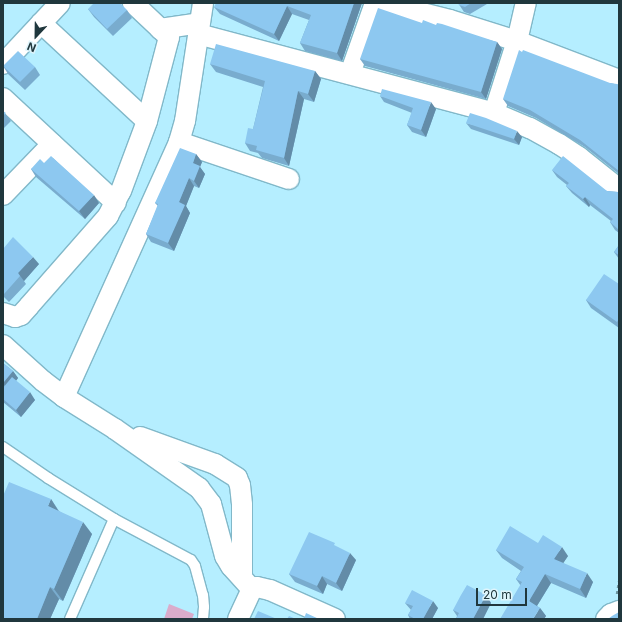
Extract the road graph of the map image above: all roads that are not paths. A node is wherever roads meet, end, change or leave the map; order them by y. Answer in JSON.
{"nodes":[{"id":1,"x":60,"y":3,"type":"edge"},
{"id":2,"x":133,"y":3,"type":"edge"},
{"id":3,"x":203,"y":3,"type":"edge"},
{"id":4,"x":375,"y":3,"type":"edge"},
{"id":5,"x":382,"y":3,"type":"edge"},
{"id":6,"x":439,"y":3,"type":"edge"},
{"id":7,"x":526,"y":3,"type":"edge"},
{"id":8,"x":450,"y":20,"type":"junction"},
{"id":9,"x":41,"y":23,"type":"junction"},
{"id":10,"x":198,"y":28,"type":"junction"},
{"id":11,"x":160,"y":29,"type":"junction"},
{"id":12,"x":517,"y":41,"type":"junction"},
{"id":13,"x":3,"y":64,"type":"edge"},
{"id":14,"x":350,"y":74,"type":"junction"},
{"id":15,"x":619,"y":80,"type":"edge"},
{"id":16,"x":3,"y":98,"type":"edge"},
{"id":17,"x":494,"y":113,"type":"junction"},
{"id":18,"x":147,"y":121,"type":"junction"},
{"id":19,"x":179,"y":142,"type":"junction"},
{"id":20,"x":52,"y":144,"type":"junction"},
{"id":21,"x":289,"y":179,"type":"dead end"},
{"id":22,"x":619,"y":189,"type":"edge"},
{"id":23,"x":3,"y":195,"type":"edge"},
{"id":24,"x":116,"y":203,"type":"junction"},
{"id":25,"x":3,"y":313,"type":"edge"},
{"id":26,"x":3,"y":345,"type":"edge"},
{"id":27,"x":64,"y":397,"type":"junction"},
{"id":28,"x":115,"y":428,"type":"junction"},
{"id":29,"x":3,"y":447,"type":"edge"},
{"id":30,"x":114,"y":518,"type":"junction"},
{"id":31,"x":247,"y":582,"type":"junction"},
{"id":32,"x":619,"y":611,"type":"edge"},
{"id":33,"x":70,"y":619,"type":"edge"},
{"id":34,"x":203,"y":619,"type":"edge"},
{"id":35,"x":238,"y":619,"type":"edge"},
{"id":36,"x":335,"y":619,"type":"edge"},
{"id":37,"x":606,"y":619,"type":"edge"}],
"edges":[{"from":1,"to":9,"type":"street"},
{"from":2,"to":11,"type":"street"},
{"from":3,"to":10,"type":"street"},
{"from":4,"to":14,"type":"street"},
{"from":5,"to":8,"type":"street"},
{"from":6,"to":8,"type":"street"},
{"from":7,"to":12,"type":"street"},
{"from":8,"to":12,"type":"street"},
{"from":9,"to":13,"type":"street"},
{"from":9,"to":18,"type":"street"},
{"from":10,"to":11,"type":"street"},
{"from":10,"to":14,"type":"street"},
{"from":10,"to":19,"type":"street"},
{"from":11,"to":18,"type":"street"},
{"from":12,"to":15,"type":"street"},
{"from":12,"to":17,"type":"street"},
{"from":14,"to":17,"type":"street"},
{"from":16,"to":20,"type":"street"},
{"from":17,"to":22,"type":"street"},
{"from":18,"to":24,"type":"street"},
{"from":19,"to":21,"type":"street"},
{"from":19,"to":27,"type":"street"},
{"from":20,"to":23,"type":"street"},
{"from":20,"to":24,"type":"street"},
{"from":24,"to":25,"type":"street"},
{"from":26,"to":27,"type":"street"},
{"from":27,"to":28,"type":"street"},
{"from":28,"to":31,"type":"street"},
{"from":28,"to":31,"type":"street"},
{"from":29,"to":30,"type":"lane"},
{"from":30,"to":33,"type":"lane"},
{"from":30,"to":34,"type":"lane"},
{"from":31,"to":35,"type":"street"},
{"from":31,"to":36,"type":"street"},
{"from":32,"to":37,"type":"street"}]}
